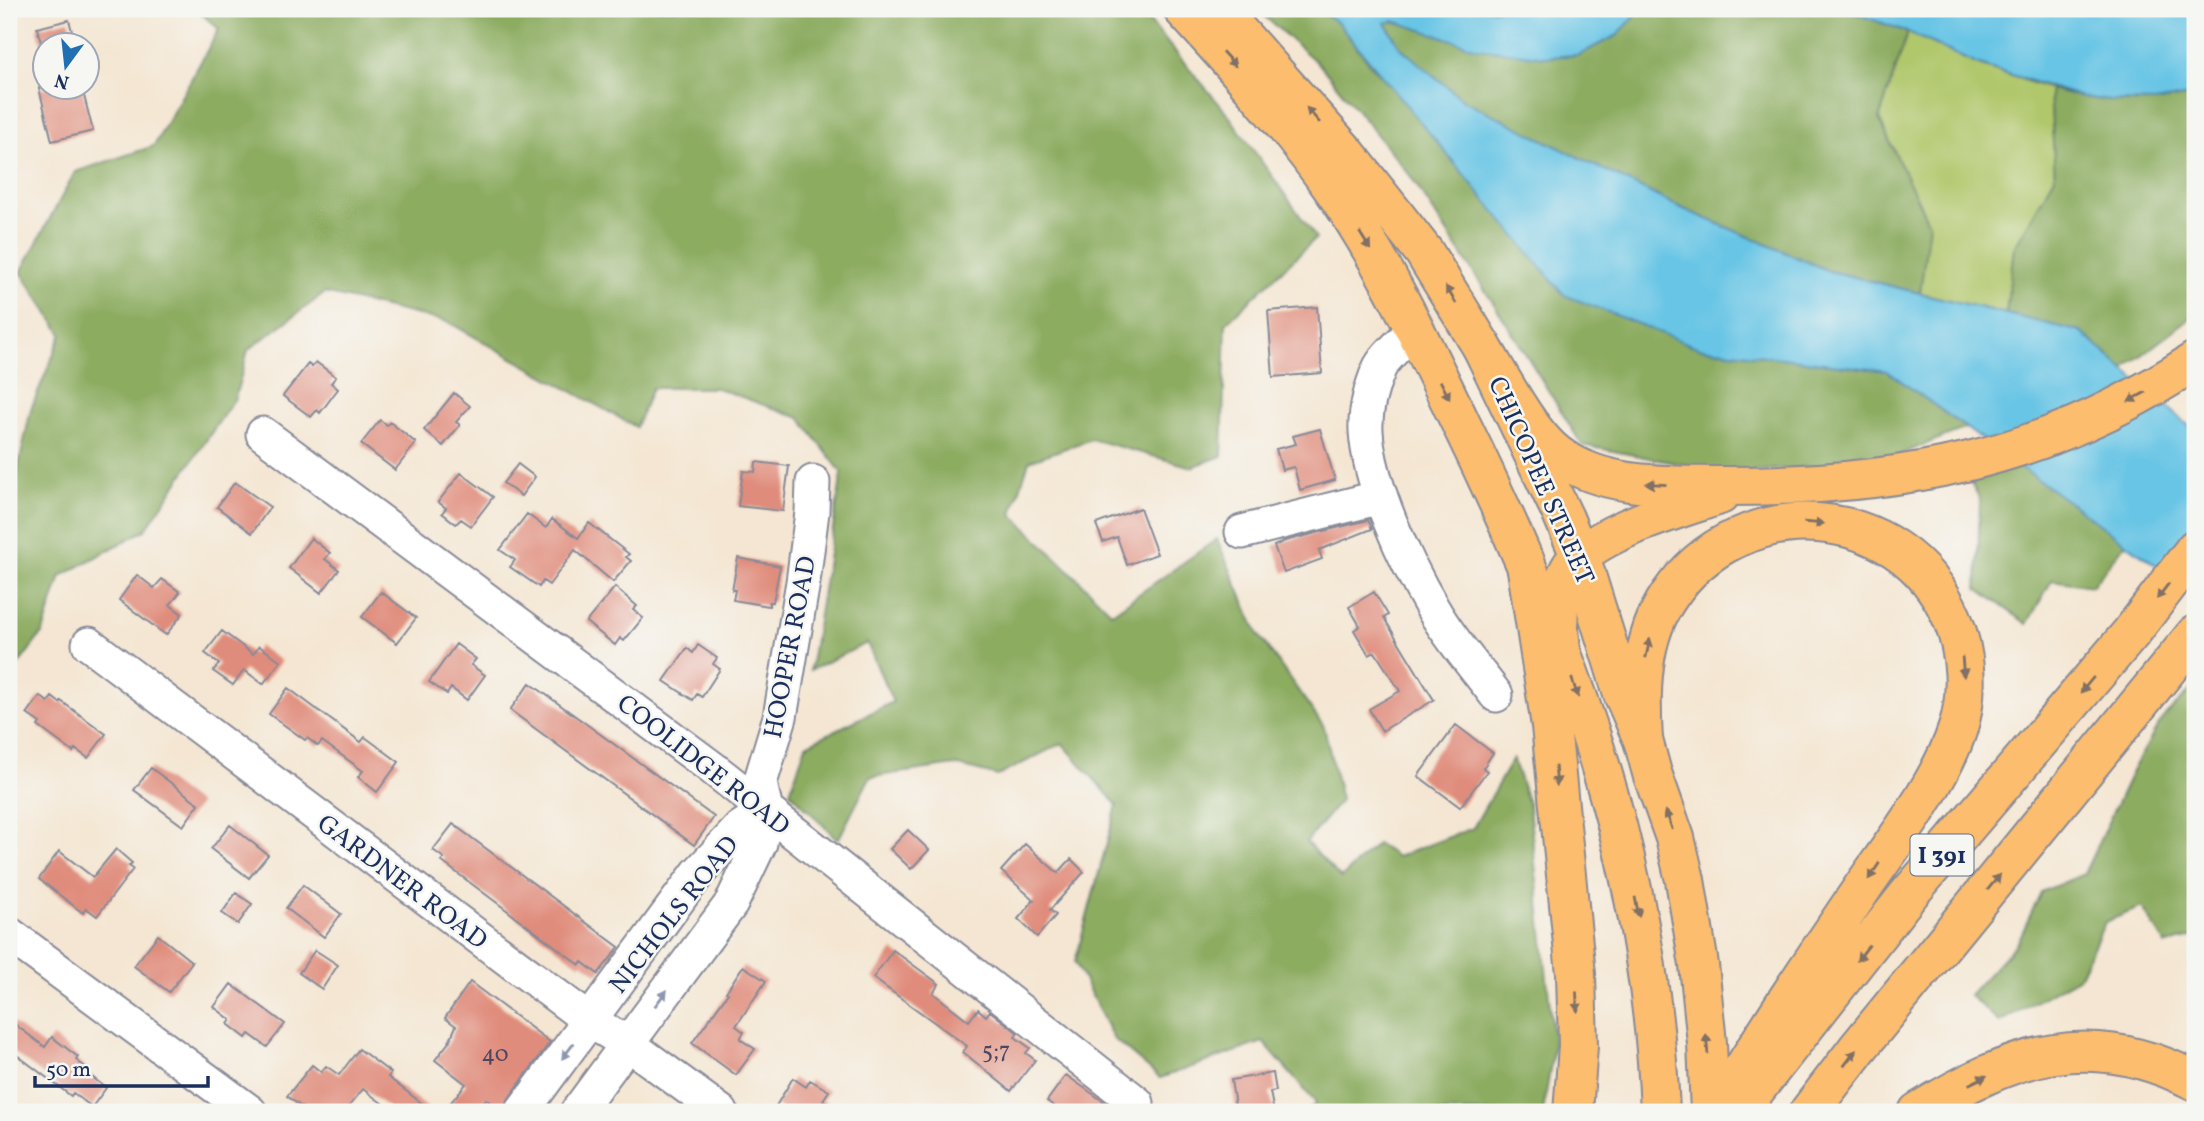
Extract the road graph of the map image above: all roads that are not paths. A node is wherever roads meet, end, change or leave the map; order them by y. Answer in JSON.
{"nodes":[{"id":1,"x":1183,"y":9,"type":"edge"},
{"id":2,"x":1218,"y":9,"type":"edge"},
{"id":3,"x":1414,"y":330,"type":"junction"},
{"id":4,"x":1482,"y":347,"type":"junction"},
{"id":5,"x":2195,"y":361,"type":"edge"},
{"id":6,"x":263,"y":434,"type":"dead end"},
{"id":7,"x":813,"y":482,"type":"dead end"},
{"id":8,"x":1749,"y":486,"type":"junction"},
{"id":9,"x":1381,"y":497,"type":"junction"},
{"id":10,"x":1241,"y":532,"type":"dead end"},
{"id":11,"x":2195,"y":549,"type":"edge"},
{"id":12,"x":1580,"y":555,"type":"junction"},
{"id":13,"x":1527,"y":562,"type":"junction"},
{"id":14,"x":89,"y":644,"type":"dead end"},
{"id":15,"x":1560,"y":649,"type":"junction"},
{"id":16,"x":2184,"y":650,"type":"edge"},
{"id":17,"x":1496,"y":695,"type":"dead end"},
{"id":18,"x":1643,"y":740,"type":"junction"},
{"id":19,"x":766,"y":811,"type":"junction"},
{"id":20,"x":9,"y":934,"type":"edge"},
{"id":21,"x":590,"y":1021,"type":"junction"},
{"id":22,"x":627,"y":1043,"type":"junction"},
{"id":23,"x":2195,"y":1080,"type":"edge"},
{"id":24,"x":1749,"y":1098,"type":"edge"},
{"id":25,"x":1138,"y":1103,"type":"dead end"},
{"id":26,"x":250,"y":1112,"type":"edge"},
{"id":27,"x":523,"y":1112,"type":"edge"},
{"id":28,"x":576,"y":1112,"type":"edge"},
{"id":29,"x":721,"y":1112,"type":"edge"},
{"id":30,"x":1573,"y":1112,"type":"edge"},
{"id":31,"x":1660,"y":1112,"type":"edge"},
{"id":32,"x":1710,"y":1112,"type":"edge"},
{"id":33,"x":1717,"y":1112,"type":"edge"},
{"id":34,"x":1809,"y":1112,"type":"edge"},
{"id":35,"x":1919,"y":1112,"type":"edge"}],
"edges":[{"from":1,"to":3,"type":"main road","name":"CHICOPEE STREET","one_way":true},
{"from":4,"to":2,"type":"main road","name":"CHICOPEE STREET","one_way":true},
{"from":3,"to":9,"type":"street"},
{"from":3,"to":13,"type":"main road","name":"CHICOPEE STREET","one_way":true},
{"from":8,"to":4,"type":"main road","one_way":true},
{"from":4,"to":12,"type":"main road","name":"CHICOPEE STREET"},
{"from":5,"to":8,"type":"main road","one_way":true},
{"from":6,"to":19,"type":"street","name":"COOLIDGE ROAD"},
{"from":7,"to":19,"type":"street","name":"HOOPER ROAD"},
{"from":8,"to":12,"type":"main road"},
{"from":9,"to":10,"type":"street"},
{"from":9,"to":17,"type":"street"},
{"from":11,"to":24,"type":"main road","number":"I 391","one_way":true},
{"from":12,"to":15,"type":"main road"},
{"from":12,"to":18,"type":"main road","name":"CHICOPEE STREET"},
{"from":13,"to":15,"type":"main road","name":"CHICOPEE STREET"},
{"from":13,"to":30,"type":"main road","one_way":true},
{"from":14,"to":21,"type":"street","name":"GARDNER ROAD"},
{"from":15,"to":31,"type":"main road","name":"CHICOPEE STREET","one_way":true},
{"from":34,"to":16,"type":"main road","number":"I 391","one_way":true},
{"from":32,"to":18,"type":"main road","name":"CHICOPEE STREET","one_way":true},
{"from":18,"to":33,"type":"main road","one_way":true},
{"from":19,"to":21,"type":"street","name":"NICHOLS ROAD"},
{"from":22,"to":19,"type":"street","name":"NICHOLS ROAD","one_way":true},
{"from":19,"to":25,"type":"street","name":"COOLIDGE ROAD"},
{"from":20,"to":26,"type":"street"},
{"from":21,"to":22,"type":"street","name":"GARDNER ROAD"},
{"from":21,"to":27,"type":"street","name":"NICHOLS ROAD","one_way":true},
{"from":22,"to":28,"type":"street","name":"NICHOLS ROAD"},
{"from":22,"to":29,"type":"street","name":"GARDNER ROAD"},
{"from":35,"to":23,"type":"main road","one_way":true}]}
